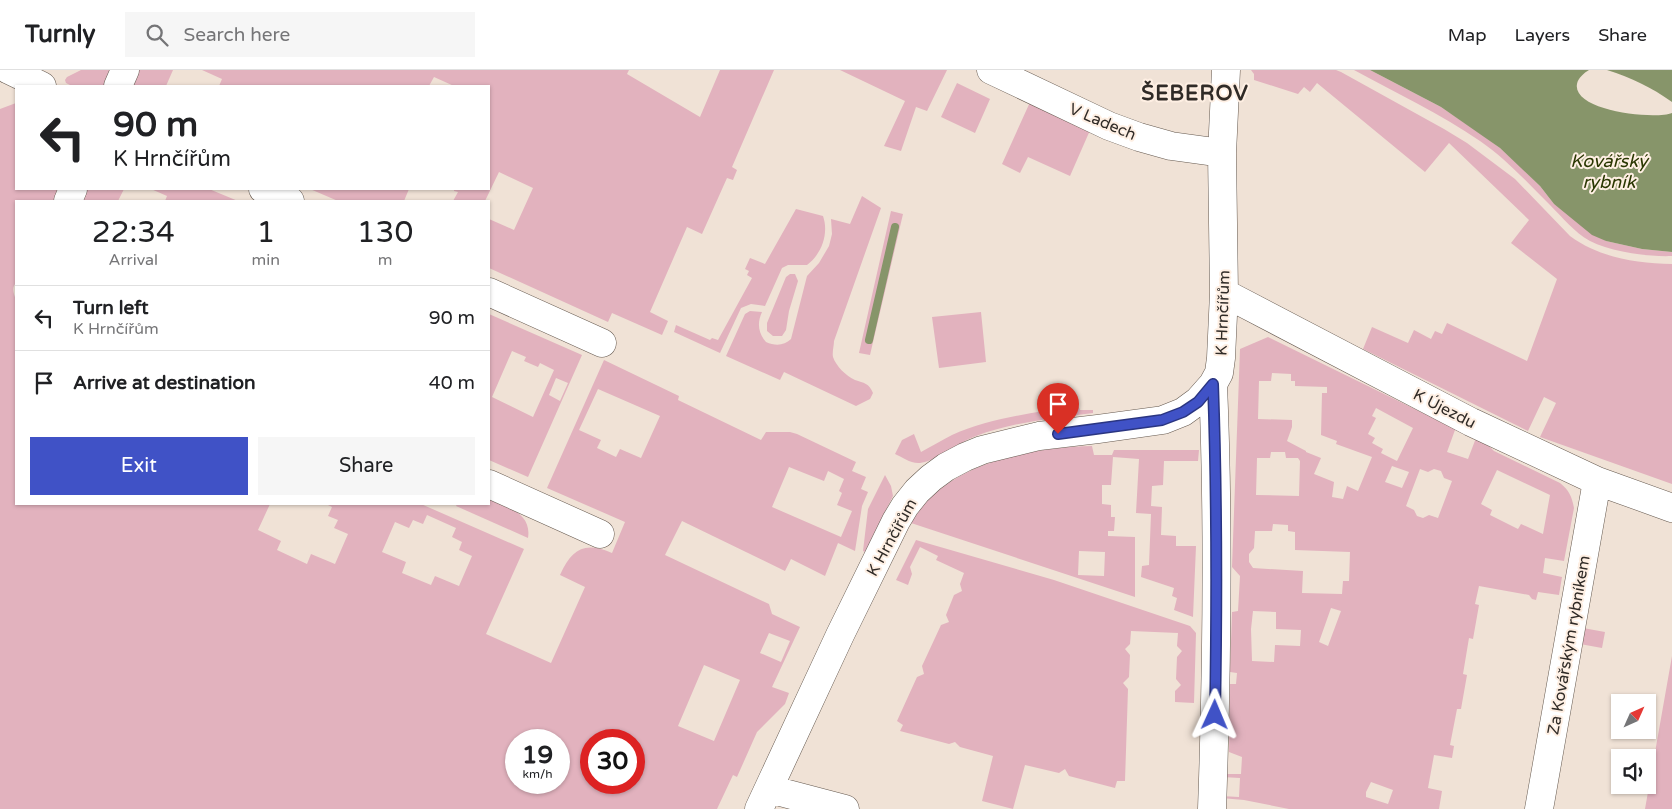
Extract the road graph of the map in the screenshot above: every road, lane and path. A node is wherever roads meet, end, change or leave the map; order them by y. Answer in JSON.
{"nodes":[{"id":1,"x":126,"y":70,"type":"edge"},
{"id":2,"x":991,"y":70,"type":"edge"},
{"id":3,"x":1226,"y":70,"type":"edge"},
{"id":4,"x":118,"y":85,"type":"edge"},
{"id":5,"x":1222,"y":153,"type":"junction"},
{"id":6,"x":265,"y":190,"type":"edge"},
{"id":7,"x":288,"y":200,"type":"edge"},
{"id":8,"x":490,"y":292,"type":"edge"},
{"id":9,"x":1224,"y":294,"type":"junction"},
{"id":10,"x":602,"y":343,"type":"dead end"},
{"id":11,"x":1213,"y":384,"type":"junction"},
{"id":12,"x":1597,"y":481,"type":"junction"},
{"id":13,"x":490,"y":484,"type":"edge"},
{"id":14,"x":1672,"y":508,"type":"edge"},
{"id":15,"x":600,"y":534,"type":"dead end"},
{"id":16,"x":764,"y":799,"type":"edge"},
{"id":17,"x":845,"y":809,"type":"edge"},
{"id":18,"x":1212,"y":809,"type":"edge"},
{"id":19,"x":1539,"y":809,"type":"edge"}],
"edges":[{"from":1,"to":4,"type":"street"},
{"from":2,"to":5,"type":"street","name":"V Ladech"},
{"from":3,"to":5,"type":"street","name":"K Hrnčířům"},
{"from":5,"to":9,"type":"street","name":"K Hrnčířům"},
{"from":6,"to":7,"type":"street"},
{"from":8,"to":10,"type":"street"},
{"from":9,"to":11,"type":"street","name":"K Hrnčířům"},
{"from":9,"to":12,"type":"street","name":"K Újezdu"},
{"from":11,"to":16,"type":"street","name":"K Hrnčířům"},
{"from":11,"to":18,"type":"street"},
{"from":12,"to":14,"type":"street","name":"K Újezdu"},
{"from":12,"to":19,"type":"street","name":"Za Kovářským rybníkem"},
{"from":13,"to":15,"type":"street"},
{"from":16,"to":17,"type":"street"}]}
